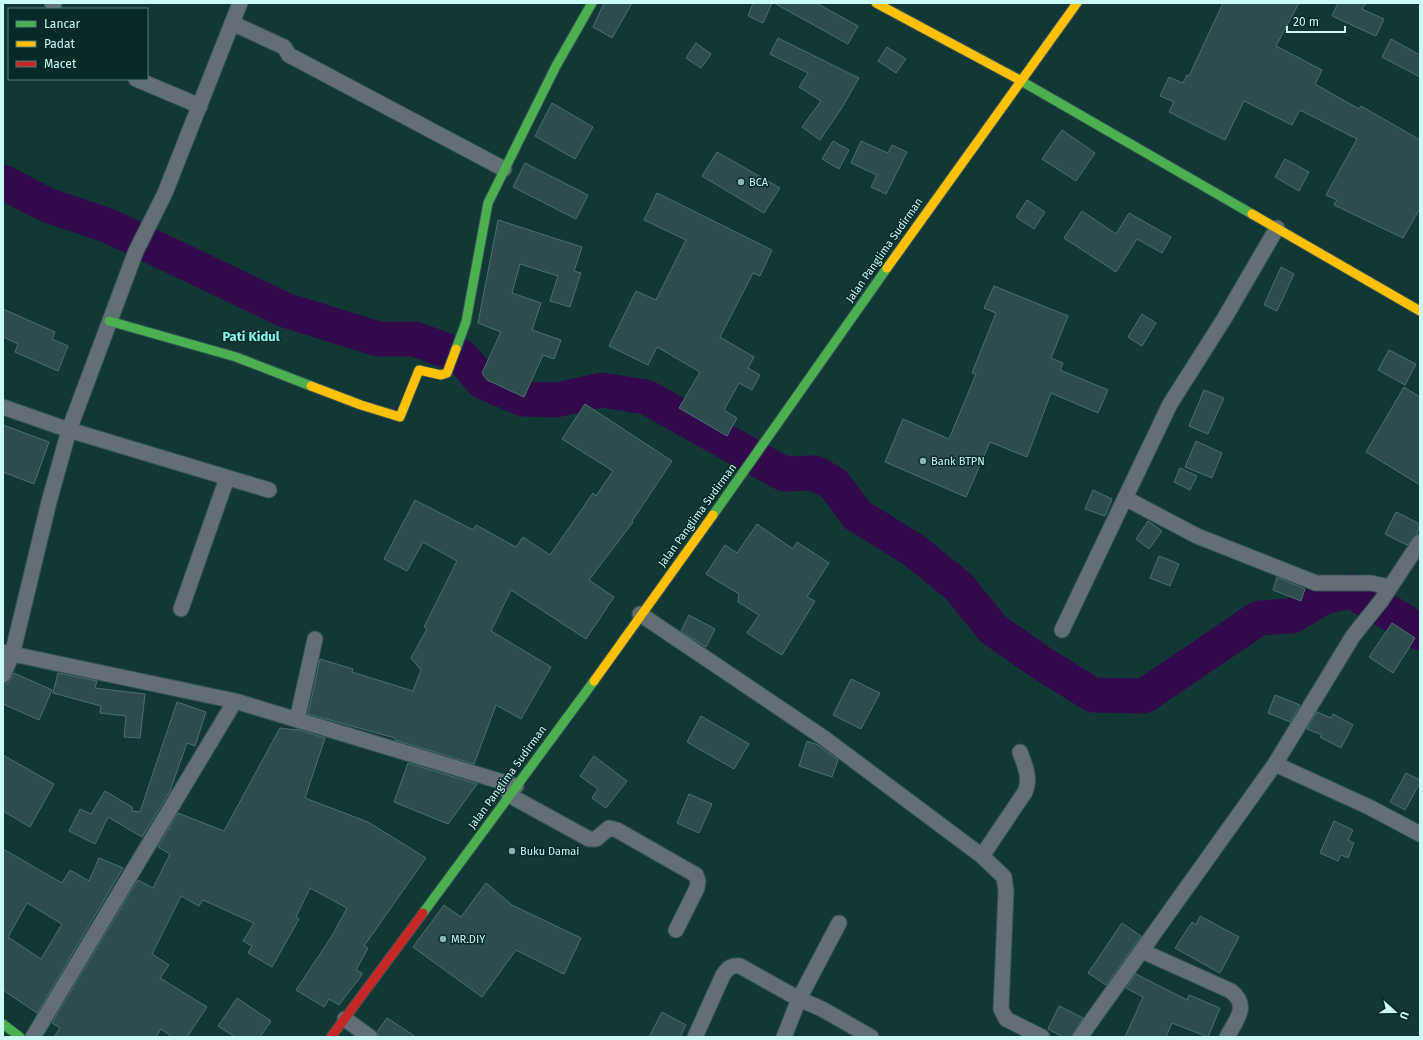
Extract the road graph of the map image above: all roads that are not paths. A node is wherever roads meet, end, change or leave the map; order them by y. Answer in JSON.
{"nodes":[{"id":1,"x":240,"y":3,"type":"edge"},
{"id":2,"x":592,"y":3,"type":"edge"},
{"id":3,"x":876,"y":3,"type":"edge"},
{"id":4,"x":1077,"y":3,"type":"edge"},
{"id":5,"x":232,"y":23,"type":"junction"},
{"id":6,"x":138,"y":80,"type":"edge"},
{"id":7,"x":1021,"y":80,"type":"junction"},
{"id":8,"x":200,"y":106,"type":"junction"},
{"id":9,"x":504,"y":169,"type":"junction"},
{"id":10,"x":1277,"y":228,"type":"junction"},
{"id":11,"x":1420,"y":311,"type":"edge"},
{"id":12,"x":110,"y":321,"type":"junction"},
{"id":13,"x":3,"y":407,"type":"edge"},
{"id":14,"x":69,"y":430,"type":"junction"},
{"id":15,"x":227,"y":478,"type":"junction"},
{"id":16,"x":269,"y":490,"type":"dead end"},
{"id":17,"x":1125,"y":498,"type":"junction"},
{"id":18,"x":1420,"y":542,"type":"edge"},
{"id":19,"x":1390,"y":587,"type":"junction"},
{"id":20,"x":181,"y":609,"type":"dead end"},
{"id":21,"x":640,"y":614,"type":"junction"},
{"id":22,"x":1062,"y":630,"type":"dead end"},
{"id":23,"x":316,"y":639,"type":"dead end"},
{"id":24,"x":8,"y":653,"type":"edge"},
{"id":25,"x":3,"y":675,"type":"edge"},
{"id":26,"x":234,"y":701,"type":"junction"},
{"id":27,"x":297,"y":720,"type":"junction"},
{"id":28,"x":1020,"y":752,"type":"dead end"},
{"id":29,"x":1275,"y":764,"type":"junction"},
{"id":30,"x":513,"y":791,"type":"junction"},
{"id":31,"x":1420,"y":834,"type":"edge"},
{"id":32,"x":982,"y":856,"type":"junction"},
{"id":33,"x":839,"y":923,"type":"dead end"},
{"id":34,"x":676,"y":930,"type":"dead end"},
{"id":35,"x":1142,"y":951,"type":"junction"},
{"id":36,"x":799,"y":999,"type":"junction"},
{"id":37,"x":345,"y":1019,"type":"junction"},
{"id":38,"x":3,"y":1024,"type":"edge"},
{"id":39,"x":20,"y":1037,"type":"edge"},
{"id":40,"x":33,"y":1037,"type":"edge"},
{"id":41,"x":331,"y":1037,"type":"edge"},
{"id":42,"x":370,"y":1037,"type":"edge"},
{"id":43,"x":695,"y":1037,"type":"edge"},
{"id":44,"x":784,"y":1037,"type":"edge"},
{"id":45,"x":871,"y":1037,"type":"edge"},
{"id":46,"x":1042,"y":1037,"type":"edge"},
{"id":47,"x":1080,"y":1037,"type":"edge"},
{"id":48,"x":1227,"y":1037,"type":"edge"}],
"edges":[{"from":1,"to":5,"type":"street"},
{"from":2,"to":9,"type":"street"},
{"from":3,"to":7,"type":"street"},
{"from":4,"to":7,"type":"street","name":"Jalan Panglima Sudirman"},
{"from":5,"to":8,"type":"street"},
{"from":5,"to":9,"type":"street"},
{"from":6,"to":8,"type":"street"},
{"from":7,"to":10,"type":"street"},
{"from":7,"to":21,"type":"street","name":"Jalan Panglima Sudirman"},
{"from":8,"to":12,"type":"street"},
{"from":9,"to":12,"type":"street"},
{"from":10,"to":11,"type":"street"},
{"from":10,"to":17,"type":"street"},
{"from":12,"to":14,"type":"street"},
{"from":13,"to":14,"type":"street"},
{"from":14,"to":15,"type":"street"},
{"from":14,"to":24,"type":"street"},
{"from":15,"to":16,"type":"street"},
{"from":15,"to":20,"type":"street"},
{"from":17,"to":19,"type":"street"},
{"from":17,"to":22,"type":"street"},
{"from":18,"to":19,"type":"street"},
{"from":19,"to":29,"type":"street"},
{"from":21,"to":30,"type":"street","name":"Jalan Panglima Sudirman"},
{"from":21,"to":32,"type":"street"},
{"from":23,"to":27,"type":"street"},
{"from":24,"to":25,"type":"street"},
{"from":24,"to":26,"type":"street"},
{"from":26,"to":27,"type":"street"},
{"from":26,"to":40,"type":"street"},
{"from":27,"to":30,"type":"street"},
{"from":28,"to":32,"type":"street"},
{"from":29,"to":31,"type":"street"},
{"from":29,"to":35,"type":"street"},
{"from":30,"to":34,"type":"street"},
{"from":30,"to":37,"type":"street","name":"Jalan Panglima Sudirman"},
{"from":32,"to":46,"type":"street"},
{"from":33,"to":36,"type":"street"},
{"from":35,"to":47,"type":"street"},
{"from":35,"to":48,"type":"street"},
{"from":36,"to":43,"type":"street"},
{"from":36,"to":44,"type":"street"},
{"from":36,"to":45,"type":"street"},
{"from":37,"to":41,"type":"street","name":"Jalan Panglima Sudirman"},
{"from":37,"to":42,"type":"street"},
{"from":38,"to":39,"type":"street"}]}
